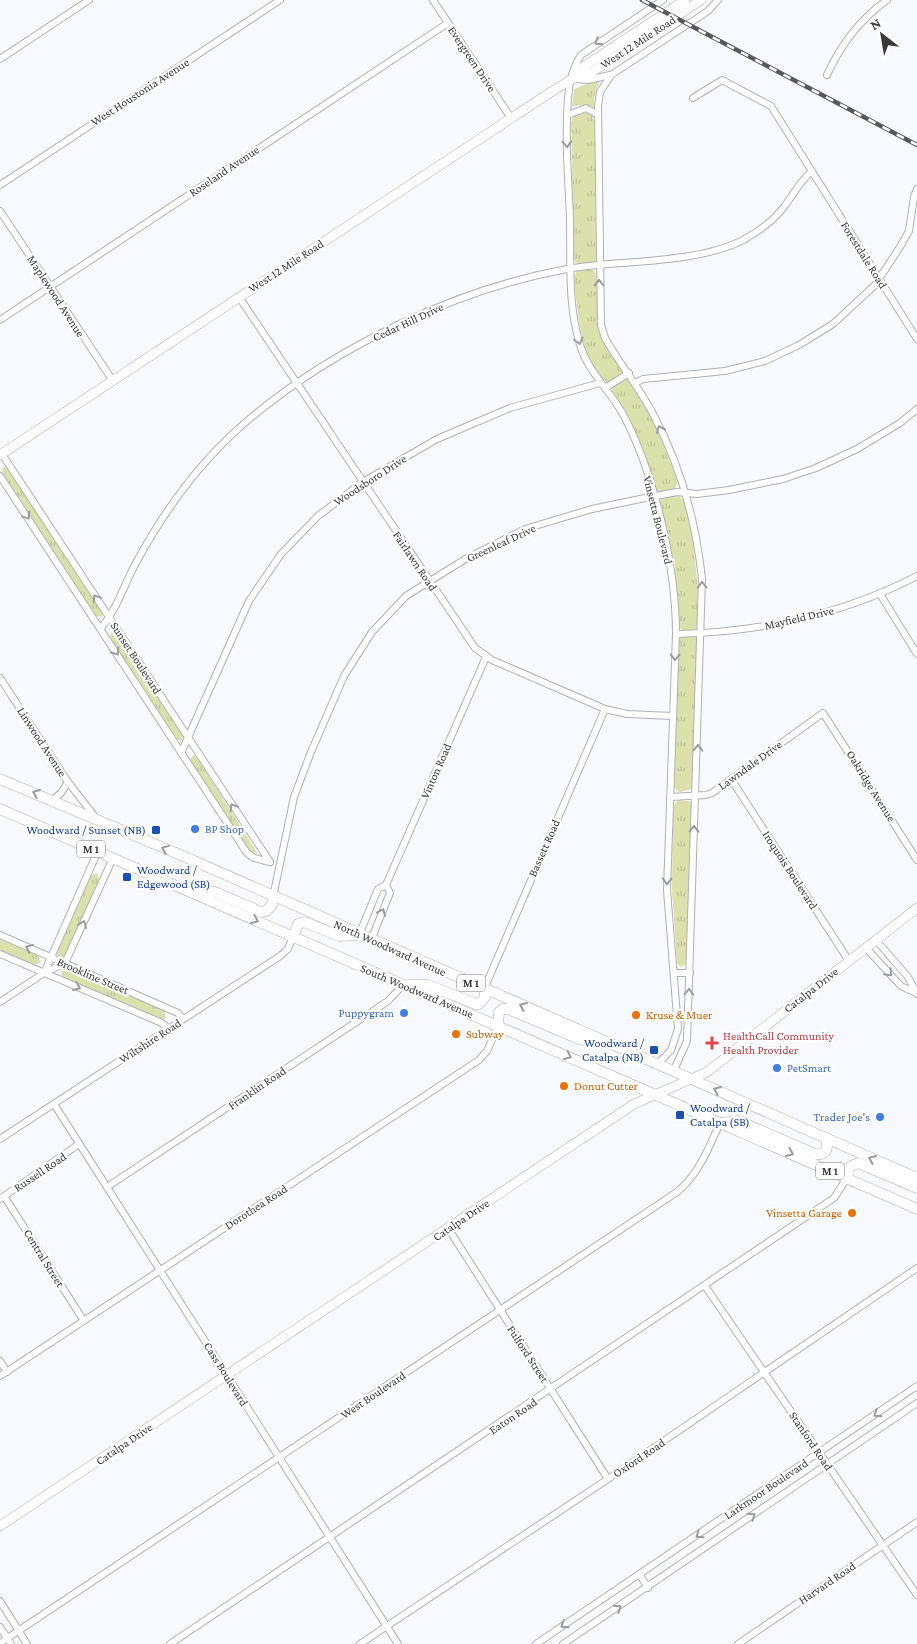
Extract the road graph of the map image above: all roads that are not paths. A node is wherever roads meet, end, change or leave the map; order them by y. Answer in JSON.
{"nodes":[{"id":1,"x":88,"y":0,"type":"edge"},
{"id":2,"x":280,"y":0,"type":"edge"},
{"id":3,"x":433,"y":0,"type":"edge"},
{"id":4,"x":663,"y":0,"type":"edge"},
{"id":5,"x":685,"y":0,"type":"edge"},
{"id":6,"x":701,"y":0,"type":"edge"},
{"id":7,"x":718,"y":0,"type":"edge"},
{"id":8,"x":886,"y":0,"type":"edge"},
{"id":9,"x":448,"y":23,"type":"junction"},
{"id":10,"x":0,"y":59,"type":"edge"},
{"id":11,"x":611,"y":75,"type":"junction"},
{"id":12,"x":827,"y":75,"type":"dead end"},
{"id":13,"x":572,"y":79,"type":"junction"},
{"id":14,"x":693,"y":98,"type":"dead end"},
{"id":15,"x":568,"y":115,"type":"junction"},
{"id":16,"x":598,"y":115,"type":"junction"},
{"id":17,"x":511,"y":118,"type":"junction"},
{"id":18,"x":811,"y":172,"type":"junction"},
{"id":19,"x":0,"y":185,"type":"edge"},
{"id":20,"x":917,"y":190,"type":"edge"},
{"id":21,"x":0,"y":211,"type":"edge"},
{"id":22,"x":917,"y":226,"type":"edge"},
{"id":23,"x":909,"y":231,"type":"junction"},
{"id":24,"x":599,"y":266,"type":"junction"},
{"id":25,"x":570,"y":268,"type":"junction"},
{"id":26,"x":879,"y":279,"type":"junction"},
{"id":27,"x":50,"y":286,"type":"junction"},
{"id":28,"x":239,"y":297,"type":"junction"},
{"id":29,"x":0,"y":320,"type":"edge"},
{"id":30,"x":917,"y":339,"type":"edge"},
{"id":31,"x":629,"y":373,"type":"junction"},
{"id":32,"x":112,"y":381,"type":"junction"},
{"id":33,"x":297,"y":383,"type":"junction"},
{"id":34,"x":635,"y":383,"type":"junction"},
{"id":35,"x":602,"y":385,"type":"junction"},
{"id":36,"x":917,"y":410,"type":"edge"},
{"id":37,"x":1,"y":455,"type":"edge"},
{"id":38,"x":0,"y":476,"type":"edge"},
{"id":39,"x":363,"y":482,"type":"junction"},
{"id":40,"x":684,"y":492,"type":"junction"},
{"id":41,"x":654,"y":498,"type":"junction"},
{"id":42,"x":917,"y":576,"type":"edge"},
{"id":43,"x":429,"y":581,"type":"junction"},
{"id":44,"x":880,"y":594,"type":"junction"},
{"id":45,"x":110,"y":618,"type":"junction"},
{"id":46,"x":101,"y":628,"type":"junction"},
{"id":47,"x":701,"y":633,"type":"junction"},
{"id":48,"x":676,"y":634,"type":"junction"},
{"id":49,"x":917,"y":654,"type":"edge"},
{"id":50,"x":486,"y":657,"type":"junction"},
{"id":51,"x":0,"y":678,"type":"edge"},
{"id":52,"x":605,"y":709,"type":"junction"},
{"id":53,"x":823,"y":713,"type":"joint"},
{"id":54,"x":673,"y":716,"type":"junction"},
{"id":55,"x":189,"y":740,"type":"junction"},
{"id":56,"x":181,"y":753,"type":"junction"},
{"id":57,"x":0,"y":779,"type":"edge"},
{"id":58,"x":730,"y":779,"type":"junction"},
{"id":59,"x":68,"y":782,"type":"junction"},
{"id":60,"x":696,"y":796,"type":"junction"},
{"id":61,"x":670,"y":797,"type":"junction"},
{"id":62,"x":52,"y":800,"type":"junction"},
{"id":63,"x":0,"y":808,"type":"edge"},
{"id":64,"x":97,"y":819,"type":"junction"},
{"id":65,"x":98,"y":851,"type":"junction"},
{"id":66,"x":113,"y":858,"type":"junction"},
{"id":67,"x":917,"y":860,"type":"edge"},
{"id":68,"x":270,"y":862,"type":"junction"},
{"id":69,"x":280,"y":865,"type":"junction"},
{"id":70,"x":386,"y":885,"type":"junction"},
{"id":71,"x":183,"y":888,"type":"junction"},
{"id":72,"x":273,"y":897,"type":"junction"},
{"id":73,"x":917,"y":908,"type":"edge"},
{"id":74,"x":359,"y":934,"type":"junction"},
{"id":75,"x":0,"y":935,"type":"edge"},
{"id":76,"x":293,"y":937,"type":"junction"},
{"id":77,"x":371,"y":940,"type":"junction"},
{"id":78,"x":876,"y":940,"type":"junction"},
{"id":79,"x":866,"y":948,"type":"junction"},
{"id":80,"x":0,"y":954,"type":"edge"},
{"id":81,"x":51,"y":958,"type":"junction"},
{"id":82,"x":849,"y":961,"type":"junction"},
{"id":83,"x":65,"y":964,"type":"junction"},
{"id":84,"x":44,"y":973,"type":"junction"},
{"id":85,"x":674,"y":973,"type":"junction"},
{"id":86,"x":690,"y":973,"type":"junction"},
{"id":87,"x":403,"y":985,"type":"junction"},
{"id":88,"x":484,"y":988,"type":"junction"},
{"id":89,"x":916,"y":993,"type":"edge"},
{"id":90,"x":0,"y":1002,"type":"edge"},
{"id":91,"x":183,"y":1019,"type":"junction"},
{"id":92,"x":498,"y":1026,"type":"junction"},
{"id":93,"x":168,"y":1029,"type":"junction"},
{"id":94,"x":610,"y":1045,"type":"junction"},
{"id":95,"x":657,"y":1065,"type":"junction"},
{"id":96,"x":673,"y":1072,"type":"junction"},
{"id":97,"x":690,"y":1079,"type":"junction"},
{"id":98,"x":654,"y":1094,"type":"junction"},
{"id":99,"x":54,"y":1104,"type":"junction"},
{"id":100,"x":720,"y":1123,"type":"junction"},
{"id":101,"x":0,"y":1139,"type":"edge"},
{"id":102,"x":826,"y":1139,"type":"junction"},
{"id":103,"x":80,"y":1144,"type":"junction"},
{"id":104,"x":847,"y":1178,"type":"junction"},
{"id":105,"x":917,"y":1178,"type":"edge"},
{"id":106,"x":106,"y":1187,"type":"junction"},
{"id":107,"x":917,"y":1188,"type":"edge"},
{"id":108,"x":2,"y":1197,"type":"edge"},
{"id":109,"x":916,"y":1208,"type":"edge"},
{"id":110,"x":448,"y":1228,"type":"junction"},
{"id":111,"x":917,"y":1268,"type":"edge"},
{"id":112,"x":160,"y":1270,"type":"junction"},
{"id":113,"x":706,"y":1286,"type":"junction"},
{"id":114,"x":500,"y":1310,"type":"junction"},
{"id":115,"x":84,"y":1321,"type":"junction"},
{"id":116,"x":0,"y":1362,"type":"edge"},
{"id":117,"x":7,"y":1372,"type":"junction"},
{"id":118,"x":765,"y":1372,"type":"junction"},
{"id":119,"x":0,"y":1376,"type":"edge"},
{"id":120,"x":227,"y":1376,"type":"junction"},
{"id":121,"x":917,"y":1386,"type":"edge"},
{"id":122,"x":551,"y":1390,"type":"junction"},
{"id":123,"x":917,"y":1403,"type":"edge"},
{"id":124,"x":820,"y":1453,"type":"junction"},
{"id":125,"x":279,"y":1458,"type":"junction"},
{"id":126,"x":828,"y":1464,"type":"junction"},
{"id":127,"x":608,"y":1479,"type":"junction"},
{"id":128,"x":917,"y":1522,"type":"edge"},
{"id":129,"x":0,"y":1526,"type":"edge"},
{"id":130,"x":330,"y":1538,"type":"junction"},
{"id":131,"x":883,"y":1545,"type":"junction"},
{"id":132,"x":640,"y":1575,"type":"junction"},
{"id":133,"x":648,"y":1588,"type":"junction"},
{"id":134,"x":917,"y":1595,"type":"edge"},
{"id":135,"x":0,"y":1601,"type":"edge"},
{"id":136,"x":386,"y":1626,"type":"junction"},
{"id":137,"x":0,"y":1627,"type":"edge"},
{"id":138,"x":19,"y":1630,"type":"junction"},
{"id":139,"x":9,"y":1641,"type":"edge"},
{"id":140,"x":0,"y":1643,"type":"edge"},
{"id":141,"x":27,"y":1644,"type":"edge"},
{"id":142,"x":170,"y":1644,"type":"edge"},
{"id":143,"x":360,"y":1644,"type":"edge"},
{"id":144,"x":398,"y":1644,"type":"edge"},
{"id":145,"x":536,"y":1644,"type":"edge"},
{"id":146,"x":563,"y":1644,"type":"edge"},
{"id":147,"x":738,"y":1644,"type":"edge"}],
"edges":[{"from":1,"to":10,"type":"street"},
{"from":2,"to":19,"type":"street","name":"West Houstonia Avenue"},
{"from":3,"to":9,"type":"street","name":"Evergreen Drive"},
{"from":4,"to":13,"type":"street","name":"Vinsetta Boulevard","one_way":true},
{"from":5,"to":13,"type":"street","name":"West 12 Mile Road"},
{"from":6,"to":13,"type":"street","name":"West 12 Mile Road"},
{"from":7,"to":11,"type":"street"},
{"from":8,"to":12,"type":"street"},
{"from":9,"to":17,"type":"street","name":"Evergreen Drive"},
{"from":9,"to":27,"type":"street","name":"Roseland Avenue"},
{"from":11,"to":13,"type":"street"},
{"from":11,"to":16,"type":"street"},
{"from":13,"to":15,"type":"street","name":"Vinsetta Boulevard"},
{"from":13,"to":17,"type":"street","name":"West 12 Mile Road"},
{"from":14,"to":18,"type":"street","name":"Forestdale Road"},
{"from":15,"to":16,"type":"street"},
{"from":15,"to":25,"type":"street","name":"Vinsetta Boulevard","one_way":true},
{"from":16,"to":24,"type":"street"},
{"from":17,"to":28,"type":"street","name":"West 12 Mile Road"},
{"from":18,"to":24,"type":"street","name":"Cedar Hill Drive"},
{"from":18,"to":26,"type":"street","name":"Forestdale Road"},
{"from":20,"to":23,"type":"street"},
{"from":21,"to":27,"type":"street","name":"Maplewood Avenue"},
{"from":22,"to":23,"type":"street"},
{"from":23,"to":26,"type":"street"},
{"from":24,"to":25,"type":"street","name":"Cedar Hill Drive"},
{"from":31,"to":24,"type":"street","one_way":true},
{"from":25,"to":33,"type":"street","name":"Cedar Hill Drive"},
{"from":25,"to":35,"type":"street","name":"Vinsetta Boulevard","one_way":true},
{"from":26,"to":30,"type":"street","name":"Forestdale Road"},
{"from":26,"to":34,"type":"street"},
{"from":27,"to":29,"type":"street","name":"Roseland Avenue"},
{"from":27,"to":32,"type":"street","name":"Maplewood Avenue"},
{"from":28,"to":32,"type":"street","name":"West 12 Mile Road"},
{"from":28,"to":33,"type":"street","name":"Fairlawn Road"},
{"from":31,"to":34,"type":"street"},
{"from":31,"to":35,"type":"street","name":"Woodsboro Drive"},
{"from":32,"to":37,"type":"street","name":"West 12 Mile Road"},
{"from":33,"to":39,"type":"street","name":"Fairlawn Road"},
{"from":33,"to":45,"type":"street","name":"Cedar Hill Drive"},
{"from":40,"to":34,"type":"street","one_way":true},
{"from":35,"to":39,"type":"street","name":"Woodsboro Drive"},
{"from":35,"to":41,"type":"street","name":"Vinsetta Boulevard"},
{"from":36,"to":40,"type":"street","name":"Greenleaf Drive"},
{"from":45,"to":37,"type":"street","name":"Sunset Boulevard","one_way":true},
{"from":38,"to":46,"type":"street","name":"Sunset Boulevard","one_way":true},
{"from":39,"to":43,"type":"street","name":"Fairlawn Road"},
{"from":39,"to":55,"type":"street","name":"Woodsboro Drive"},
{"from":40,"to":41,"type":"street","name":"Greenleaf Drive"},
{"from":47,"to":40,"type":"street","one_way":true},
{"from":41,"to":43,"type":"street","name":"Greenleaf Drive"},
{"from":41,"to":48,"type":"street","name":"Vinsetta Boulevard"},
{"from":42,"to":44,"type":"street","name":"Mayfield Drive"},
{"from":43,"to":50,"type":"street","name":"Fairlawn Road"},
{"from":43,"to":69,"type":"street","name":"Greenleaf Drive"},
{"from":44,"to":47,"type":"street","name":"Mayfield Drive"},
{"from":44,"to":49,"type":"street"},
{"from":45,"to":46,"type":"street","name":"Cedar Hill Drive"},
{"from":45,"to":55,"type":"street","name":"Sunset Boulevard"},
{"from":46,"to":56,"type":"street","name":"Sunset Boulevard","one_way":true},
{"from":47,"to":48,"type":"street","name":"Mayfield Drive"},
{"from":60,"to":47,"type":"street","one_way":true},
{"from":48,"to":54,"type":"street","name":"Vinsetta Boulevard","one_way":true},
{"from":50,"to":52,"type":"street","name":"Fairlawn Road"},
{"from":50,"to":70,"type":"street","name":"Vinton Road"},
{"from":51,"to":59,"type":"street","name":"Linwood Avenue"},
{"from":52,"to":54,"type":"street","name":"Fairlawn Road"},
{"from":52,"to":88,"type":"street","name":"Bassett Road"},
{"from":53,"to":58,"type":"street","name":"Lawndale Drive"},
{"from":53,"to":67,"type":"street","name":"Oakridge Avenue"},
{"from":54,"to":61,"type":"street","name":"Vinsetta Boulevard"},
{"from":55,"to":56,"type":"street","name":"Woodsboro Drive"},
{"from":68,"to":55,"type":"street","name":"Sunset Boulevard","one_way":true},
{"from":56,"to":68,"type":"street","name":"Sunset Boulevard"},
{"from":62,"to":57,"type":"main road","name":"North Woodward Avenue","number":"M 1","one_way":true},
{"from":58,"to":60,"type":"street","name":"Lawndale Drive"},
{"from":58,"to":82,"type":"street","name":"Iroquois Boulevard"},
{"from":59,"to":62,"type":"street","name":"Linwood Avenue"},
{"from":59,"to":64,"type":"street","name":"Linwood Avenue"},
{"from":60,"to":61,"type":"street","name":"Lawndale Drive"},
{"from":86,"to":60,"type":"street","one_way":true},
{"from":61,"to":85,"type":"street","name":"Vinsetta Boulevard","one_way":true},
{"from":62,"to":64,"type":"main road","name":"North Woodward Avenue","number":"M 1"},
{"from":63,"to":65,"type":"main road","name":"South Woodward Avenue","number":"M 1"},
{"from":72,"to":64,"type":"main road","name":"North Woodward Avenue","number":"M 1","one_way":true},
{"from":65,"to":66,"type":"main road","name":"South Woodward Avenue","number":"M 1"},
{"from":65,"to":81,"type":"street"},
{"from":66,"to":71,"type":"main road","name":"South Woodward Avenue","number":"M 1"},
{"from":83,"to":66,"type":"street","one_way":true},
{"from":68,"to":69,"type":"street","name":"Sunset Boulevard"},
{"from":69,"to":72,"type":"street","name":"Greenleaf Drive"},
{"from":70,"to":74,"type":"street","name":"Vinton Road"},
{"from":77,"to":70,"type":"street","name":"Vinton Road","one_way":true},
{"from":71,"to":72,"type":"main road"},
{"from":71,"to":76,"type":"main road","name":"South Woodward Avenue","number":"M 1","one_way":true},
{"from":72,"to":74,"type":"main road","name":"North Woodward Avenue","number":"M 1"},
{"from":73,"to":78,"type":"street","name":"Catalpa Drive"},
{"from":74,"to":76,"type":"main road"},
{"from":74,"to":77,"type":"main road","name":"North Woodward Avenue","number":"M 1"},
{"from":81,"to":75,"type":"street","name":"Brookline Street","one_way":true},
{"from":76,"to":87,"type":"main road","name":"South Woodward Avenue","number":"M 1"},
{"from":76,"to":91,"type":"street","name":"Wiltshire Road"},
{"from":77,"to":88,"type":"main road","name":"North Woodward Avenue","number":"M 1"},
{"from":78,"to":79,"type":"street","name":"Catalpa Drive"},
{"from":78,"to":89,"type":"street"},
{"from":79,"to":82,"type":"street","name":"Catalpa Drive"},
{"from":79,"to":89,"type":"street","one_way":true},
{"from":80,"to":84,"type":"street","name":"Brookline Street"},
{"from":81,"to":83,"type":"street","name":"Brookline Street"},
{"from":81,"to":84,"type":"street"},
{"from":82,"to":97,"type":"street","name":"Catalpa Drive"},
{"from":83,"to":84,"type":"street"},
{"from":83,"to":91,"type":"street","name":"Brookline Street"},
{"from":84,"to":90,"type":"street"},
{"from":84,"to":93,"type":"street","name":"Brookline Street","one_way":true},
{"from":85,"to":86,"type":"street"},
{"from":85,"to":95,"type":"street","name":"Vinsetta Boulevard"},
{"from":96,"to":86,"type":"street","one_way":true},
{"from":87,"to":88,"type":"main road"},
{"from":87,"to":92,"type":"main road","name":"South Woodward Avenue","number":"M 1"},
{"from":87,"to":106,"type":"street","name":"Franklin Road"},
{"from":94,"to":88,"type":"main road","name":"North Woodward Avenue","number":"M 1","one_way":true},
{"from":91,"to":93,"type":"street","name":"Wiltshire Road"},
{"from":92,"to":94,"type":"main road"},
{"from":92,"to":98,"type":"main road","name":"South Woodward Avenue","number":"M 1","one_way":true},
{"from":92,"to":112,"type":"street","name":"Dorothea Road"},
{"from":93,"to":99,"type":"street","name":"Wiltshire Road"},
{"from":94,"to":95,"type":"main road","name":"North Woodward Avenue","number":"M 1"},
{"from":95,"to":96,"type":"main road","name":"North Woodward Avenue","number":"M 1"},
{"from":96,"to":97,"type":"main road","name":"North Woodward Avenue","number":"M 1"},
{"from":97,"to":98,"type":"street","name":"Catalpa Drive"},
{"from":102,"to":97,"type":"main road","name":"North Woodward Avenue","number":"M 1","one_way":true},
{"from":98,"to":100,"type":"main road","name":"South Woodward Avenue","number":"M 1"},
{"from":98,"to":110,"type":"street","name":"Catalpa Drive"},
{"from":99,"to":101,"type":"street","name":"Wiltshire Road"},
{"from":99,"to":103,"type":"street","name":"Cass Boulevard"},
{"from":100,"to":102,"type":"main road"},
{"from":100,"to":104,"type":"main road","name":"South Woodward Avenue","number":"M 1","one_way":true},
{"from":100,"to":114,"type":"street","name":"West Boulevard"},
{"from":105,"to":102,"type":"main road","name":"North Woodward Avenue","number":"M 1","one_way":true},
{"from":103,"to":106,"type":"street","name":"Cass Boulevard"},
{"from":103,"to":108,"type":"street","name":"Russell Road"},
{"from":104,"to":107,"type":"main road"},
{"from":104,"to":109,"type":"main road","name":"South Woodward Avenue","number":"M 1"},
{"from":104,"to":113,"type":"street","name":"Eaton Road"},
{"from":106,"to":112,"type":"street","name":"Cass Boulevard"},
{"from":108,"to":115,"type":"street","name":"Central Street"},
{"from":110,"to":114,"type":"street","name":"Fulford Street"},
{"from":110,"to":120,"type":"street","name":"Catalpa Drive"},
{"from":111,"to":118,"type":"street","name":"Oxford Road"},
{"from":112,"to":115,"type":"street","name":"Dorothea Road"},
{"from":112,"to":120,"type":"street","name":"Cass Boulevard"},
{"from":113,"to":118,"type":"street","name":"Stanford Road"},
{"from":113,"to":122,"type":"street","name":"Eaton Road"},
{"from":114,"to":122,"type":"street","name":"Fulford Street"},
{"from":114,"to":125,"type":"street","name":"West Boulevard"},
{"from":115,"to":117,"type":"street","name":"Dorothea Road"},
{"from":116,"to":117,"type":"street"},
{"from":117,"to":119,"type":"street","name":"Dorothea Road"},
{"from":118,"to":124,"type":"street","name":"Stanford Road"},
{"from":118,"to":127,"type":"street","name":"Oxford Road"},
{"from":120,"to":125,"type":"street","name":"Cass Boulevard"},
{"from":120,"to":129,"type":"street","name":"Catalpa Drive"},
{"from":121,"to":124,"type":"street","name":"Larkmoor Boulevard","one_way":true},
{"from":122,"to":127,"type":"street","name":"Fulford Street"},
{"from":122,"to":130,"type":"street","name":"Eaton Road"},
{"from":123,"to":126,"type":"street","name":"Larkmoor Boulevard"},
{"from":124,"to":126,"type":"street","name":"Stanford Road"},
{"from":124,"to":132,"type":"street","name":"Larkmoor Boulevard","one_way":true},
{"from":125,"to":130,"type":"street","name":"Cass Boulevard"},
{"from":125,"to":138,"type":"street","name":"West Boulevard"},
{"from":126,"to":131,"type":"street","name":"Stanford Road"},
{"from":133,"to":126,"type":"street","name":"Larkmoor Boulevard","one_way":true},
{"from":127,"to":136,"type":"street","name":"Oxford Road"},
{"from":128,"to":131,"type":"street","name":"Harvard Road"},
{"from":130,"to":136,"type":"street","name":"Cass Boulevard"},
{"from":130,"to":142,"type":"street","name":"Eaton Road"},
{"from":131,"to":134,"type":"street","name":"Stanford Road"},
{"from":131,"to":147,"type":"street","name":"Harvard Road"},
{"from":132,"to":133,"type":"street"},
{"from":132,"to":145,"type":"street","name":"Larkmoor Boulevard","one_way":true},
{"from":146,"to":133,"type":"street","name":"Larkmoor Boulevard","one_way":true},
{"from":135,"to":138,"type":"street"},
{"from":136,"to":143,"type":"street","name":"Oxford Road"},
{"from":136,"to":144,"type":"street","name":"Cass Boulevard"},
{"from":137,"to":139,"type":"street"},
{"from":138,"to":139,"type":"street","name":"West Boulevard"},
{"from":138,"to":141,"type":"street"},
{"from":139,"to":140,"type":"street","name":"West Boulevard"}]}
